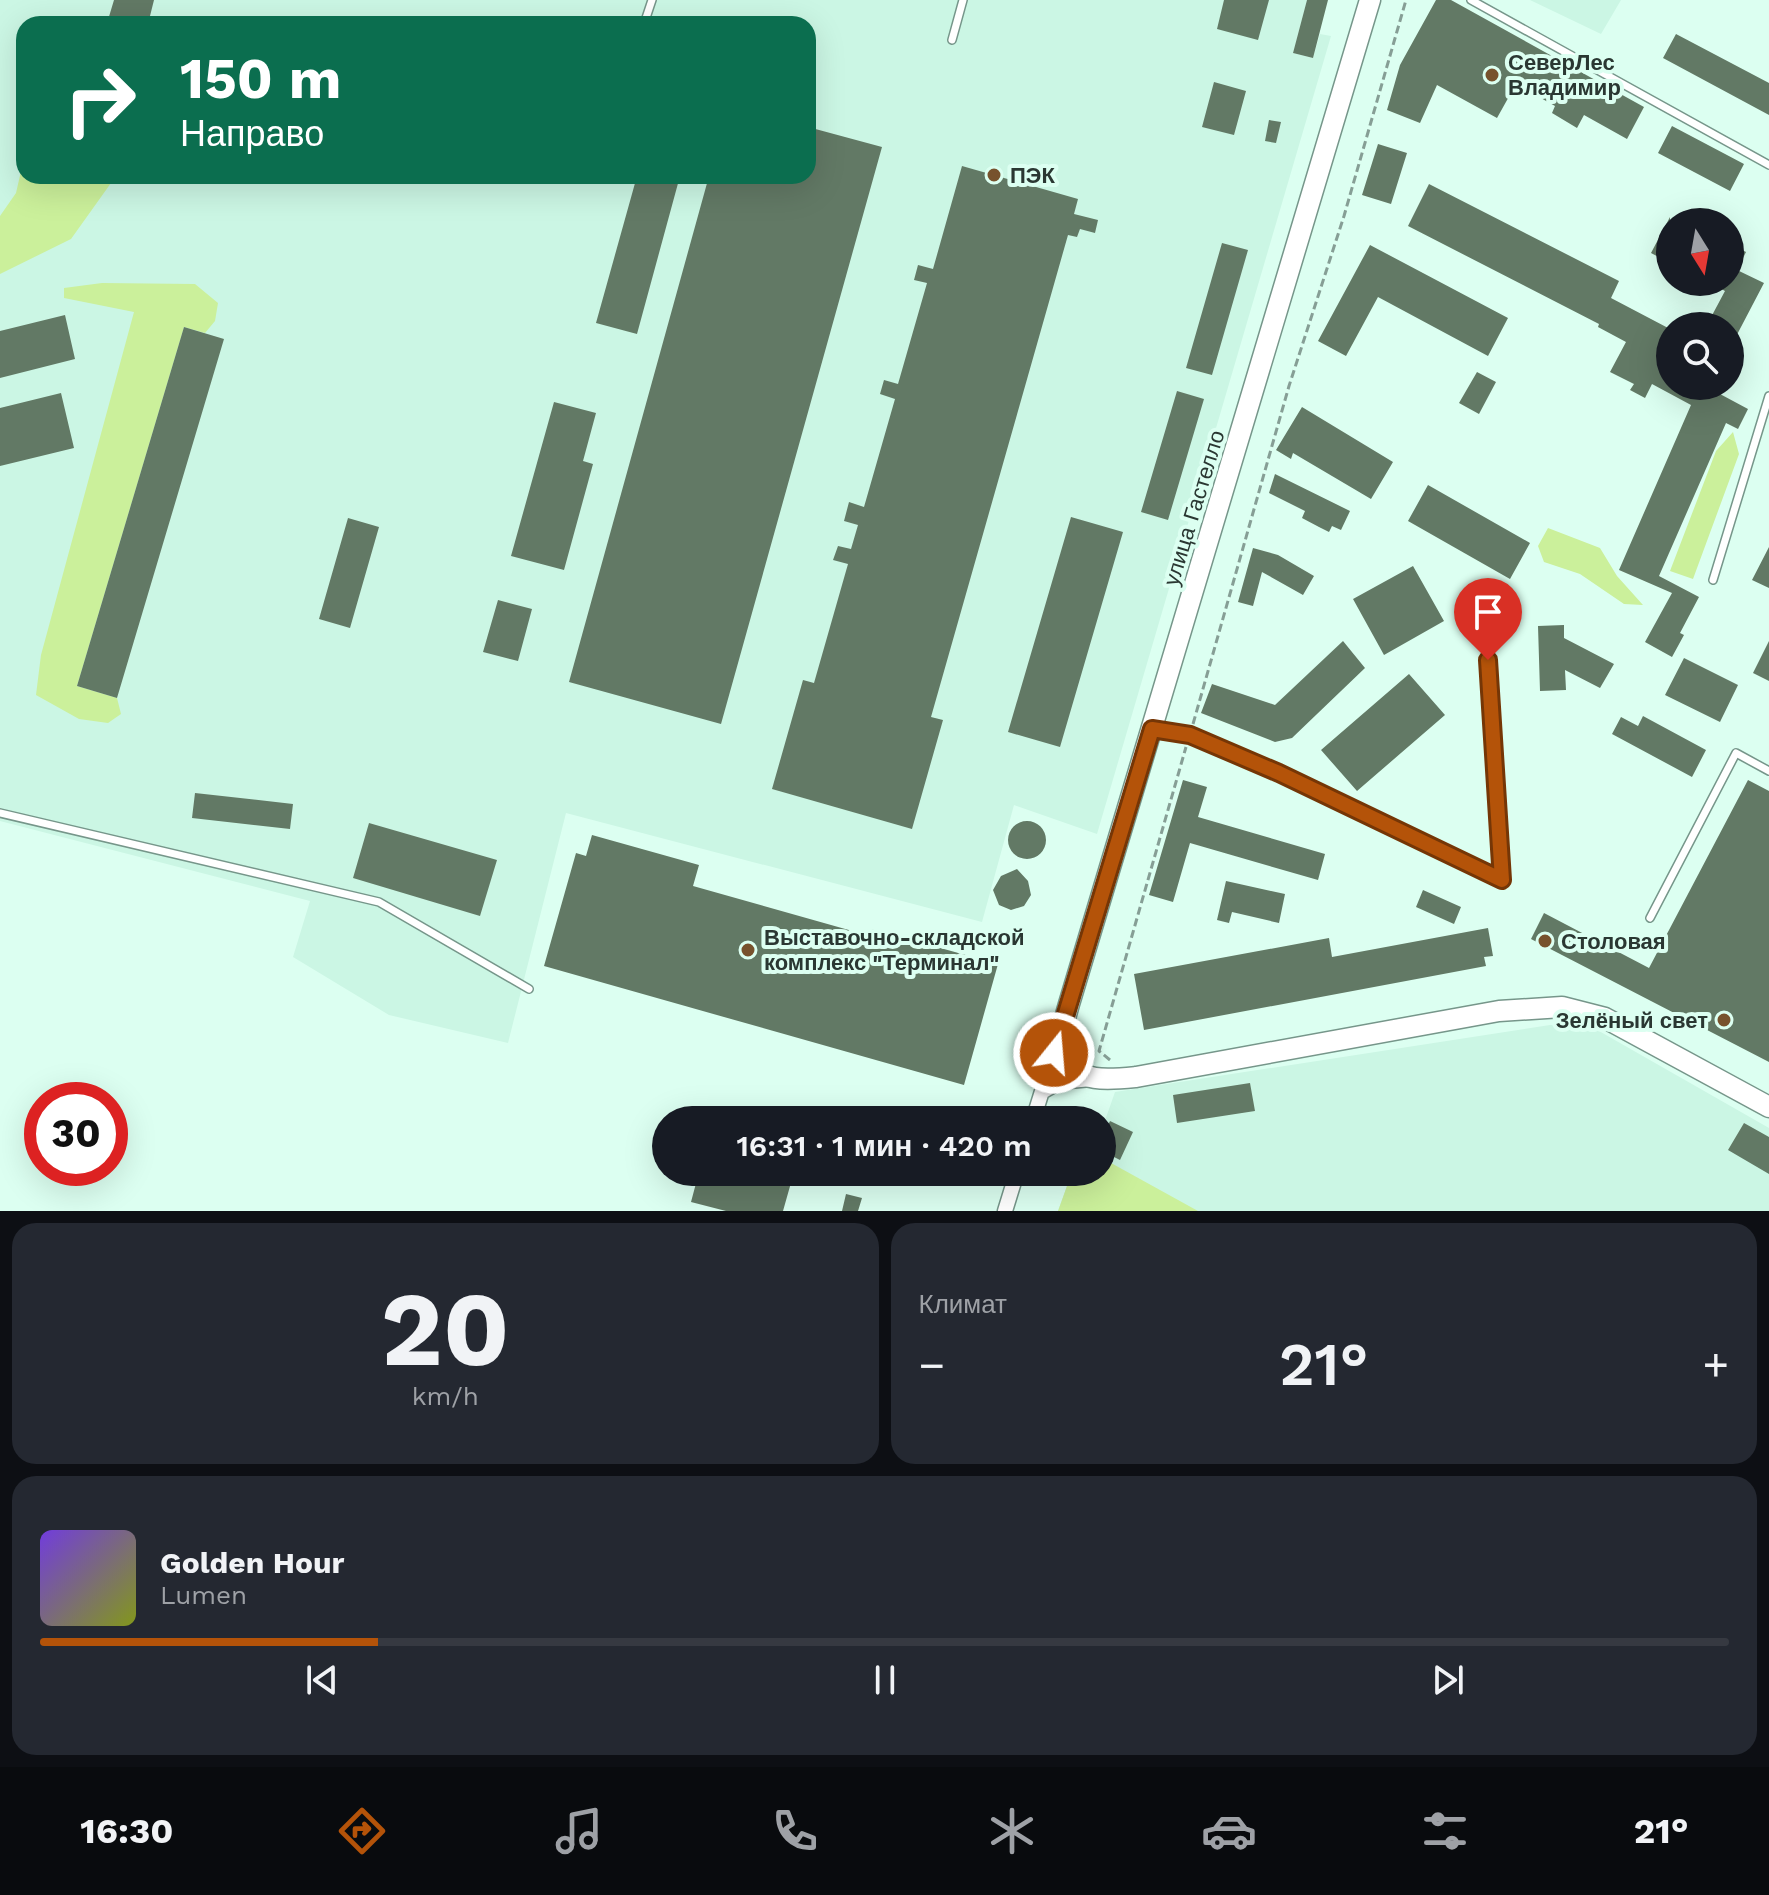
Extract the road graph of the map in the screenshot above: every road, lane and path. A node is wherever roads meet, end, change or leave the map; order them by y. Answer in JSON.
{"nodes":[{"id":1,"x":963,"y":0,"type":"edge"},
{"id":2,"x":1370,"y":0,"type":"edge"},
{"id":3,"x":1406,"y":0,"type":"edge"},
{"id":4,"x":1471,"y":0,"type":"edge"},
{"id":5,"x":952,"y":40,"type":"dead end"},
{"id":6,"x":1769,"y":165,"type":"edge"},
{"id":7,"x":1769,"y":396,"type":"edge"},
{"id":8,"x":1713,"y":580,"type":"dead end"},
{"id":9,"x":1488,"y":660,"type":"dead end"},
{"id":10,"x":1152,"y":729,"type":"junction"},
{"id":11,"x":1190,"y":735,"type":"junction"},
{"id":12,"x":1769,"y":771,"type":"edge"},
{"id":13,"x":0,"y":813,"type":"edge"},
{"id":14,"x":1650,"y":918,"type":"dead end"},
{"id":15,"x":529,"y":989,"type":"dead end"},
{"id":16,"x":1062,"y":1029,"type":"junction"},
{"id":17,"x":1118,"y":1060,"type":"dead end"},
{"id":18,"x":1095,"y":1079,"type":"junction"},
{"id":19,"x":1042,"y":1092,"type":"junction"},
{"id":20,"x":1038,"y":1106,"type":"edge"},
{"id":21,"x":1769,"y":1107,"type":"edge"},
{"id":22,"x":1013,"y":1186,"type":"edge"},
{"id":23,"x":1005,"y":1211,"type":"edge"}],
"edges":[{"from":1,"to":5,"type":"lane"},
{"from":2,"to":10,"type":"main road","name":"улица Гастелло"},
{"from":3,"to":11,"type":"path"},
{"from":4,"to":6,"type":"lane"},
{"from":7,"to":8,"type":"lane"},
{"from":9,"to":11,"type":"lane"},
{"from":10,"to":11,"type":"lane"},
{"from":10,"to":16,"type":"main road","name":"улица Гастелло"},
{"from":11,"to":17,"type":"path"},
{"from":12,"to":14,"type":"lane"},
{"from":13,"to":15,"type":"lane"},
{"from":16,"to":18,"type":"main road","name":"улица Гастелло"},
{"from":16,"to":19,"type":"street","name":"улица Гастелло"},
{"from":18,"to":19,"type":"street"},
{"from":18,"to":21,"type":"main road"},
{"from":19,"to":20,"type":"street","name":"улица Гастелло"},
{"from":22,"to":23,"type":"street"}]}
